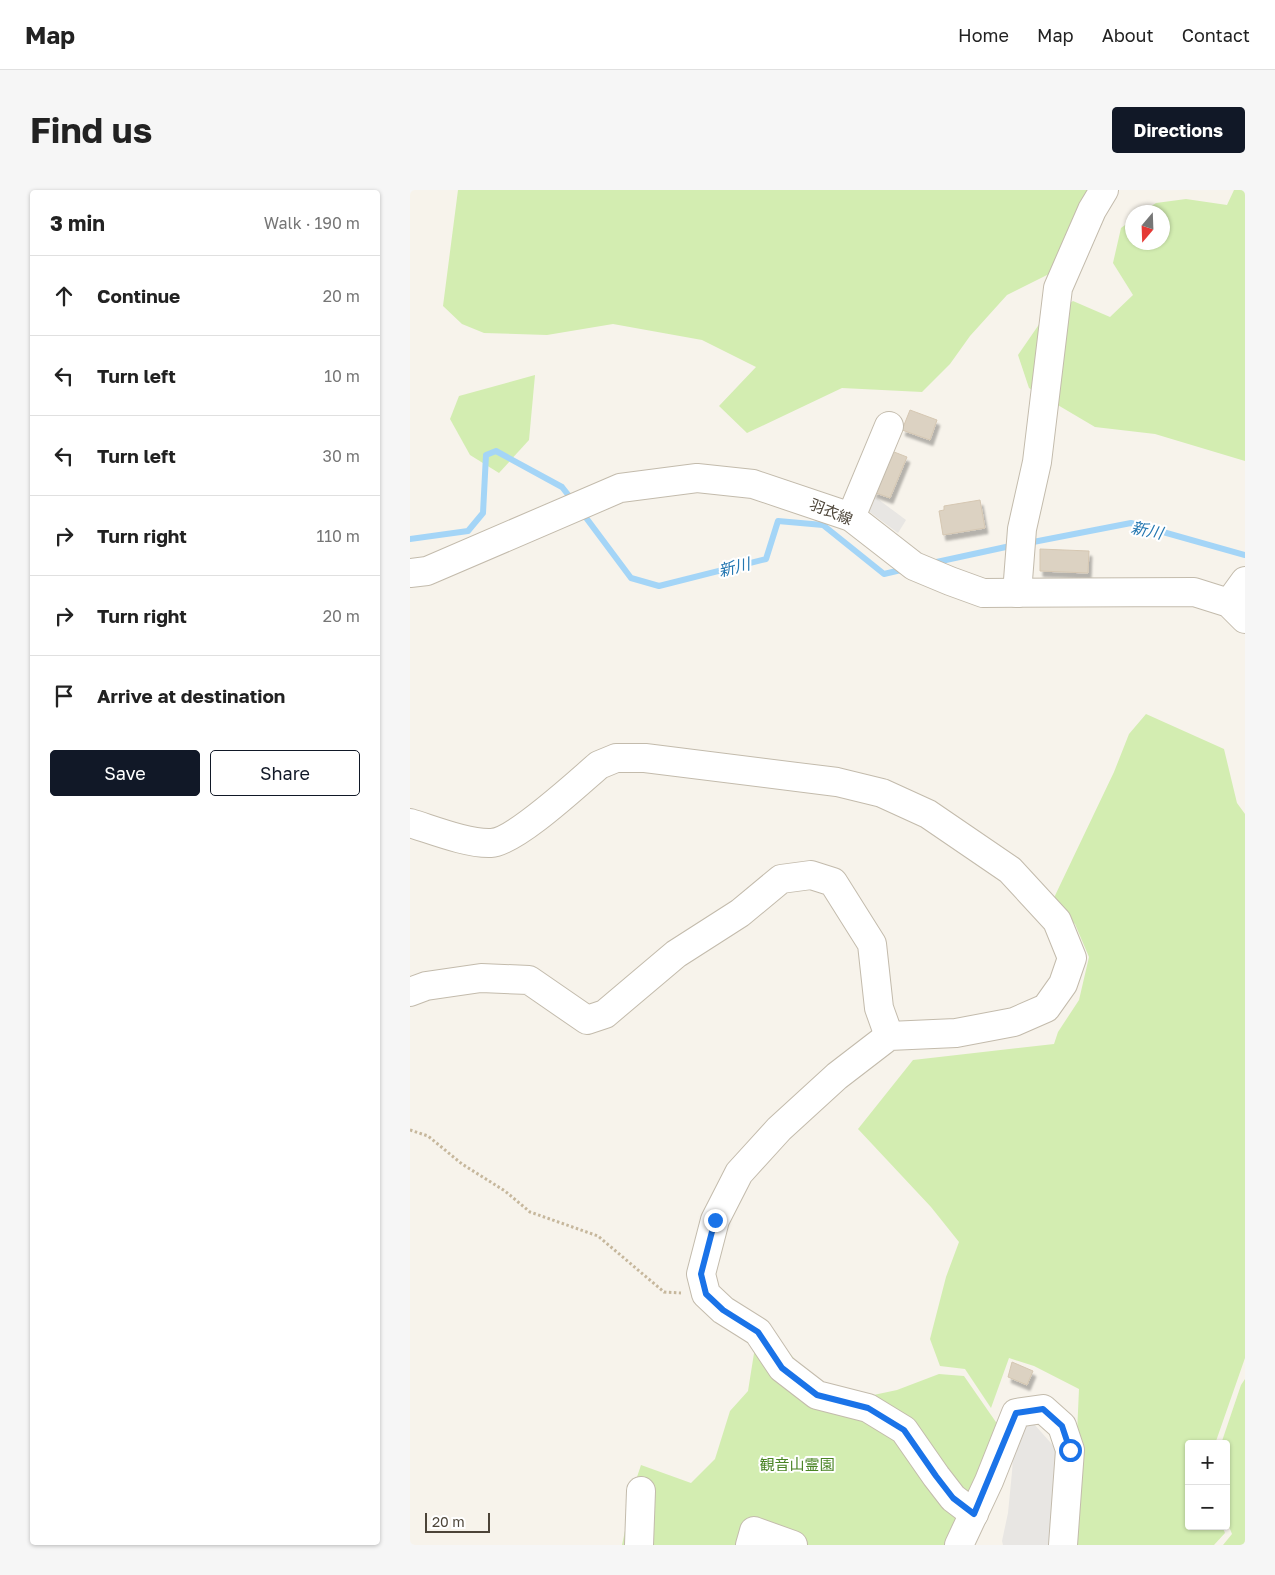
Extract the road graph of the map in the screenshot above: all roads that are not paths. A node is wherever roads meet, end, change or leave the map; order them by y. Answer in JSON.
{"nodes":[{"id":1,"x":1104,"y":190,"type":"edge"},
{"id":2,"x":889,"y":426,"type":"dead end"},
{"id":3,"x":851,"y":517,"type":"junction"},
{"id":4,"x":410,"y":573,"type":"edge"},
{"id":5,"x":1245,"y":581,"type":"edge"},
{"id":6,"x":1017,"y":593,"type":"junction"},
{"id":7,"x":1237,"y":611,"type":"edge"},
{"id":8,"x":410,"y":822,"type":"edge"},
{"id":9,"x":410,"y":992,"type":"edge"},
{"id":10,"x":889,"y":1036,"type":"junction"},
{"id":11,"x":641,"y":1491,"type":"dead end"},
{"id":12,"x":974,"y":1514,"type":"junction"},
{"id":13,"x":639,"y":1545,"type":"edge"},
{"id":14,"x":750,"y":1545,"type":"edge"},
{"id":15,"x":793,"y":1545,"type":"edge"},
{"id":16,"x":959,"y":1545,"type":"edge"},
{"id":17,"x":1064,"y":1545,"type":"edge"}],
"edges":[{"from":1,"to":6,"type":"street"},
{"from":2,"to":3,"type":"street"},
{"from":3,"to":4,"type":"street","name":"羽衣線"},
{"from":3,"to":6,"type":"street","name":"羽衣線"},
{"from":5,"to":7,"type":"street"},
{"from":6,"to":7,"type":"street","name":"羽衣線"},
{"from":8,"to":10,"type":"street"},
{"from":9,"to":10,"type":"street"},
{"from":10,"to":12,"type":"street"},
{"from":11,"to":13,"type":"street"},
{"from":12,"to":16,"type":"street"},
{"from":12,"to":17,"type":"street"},
{"from":14,"to":15,"type":"street"}]}
